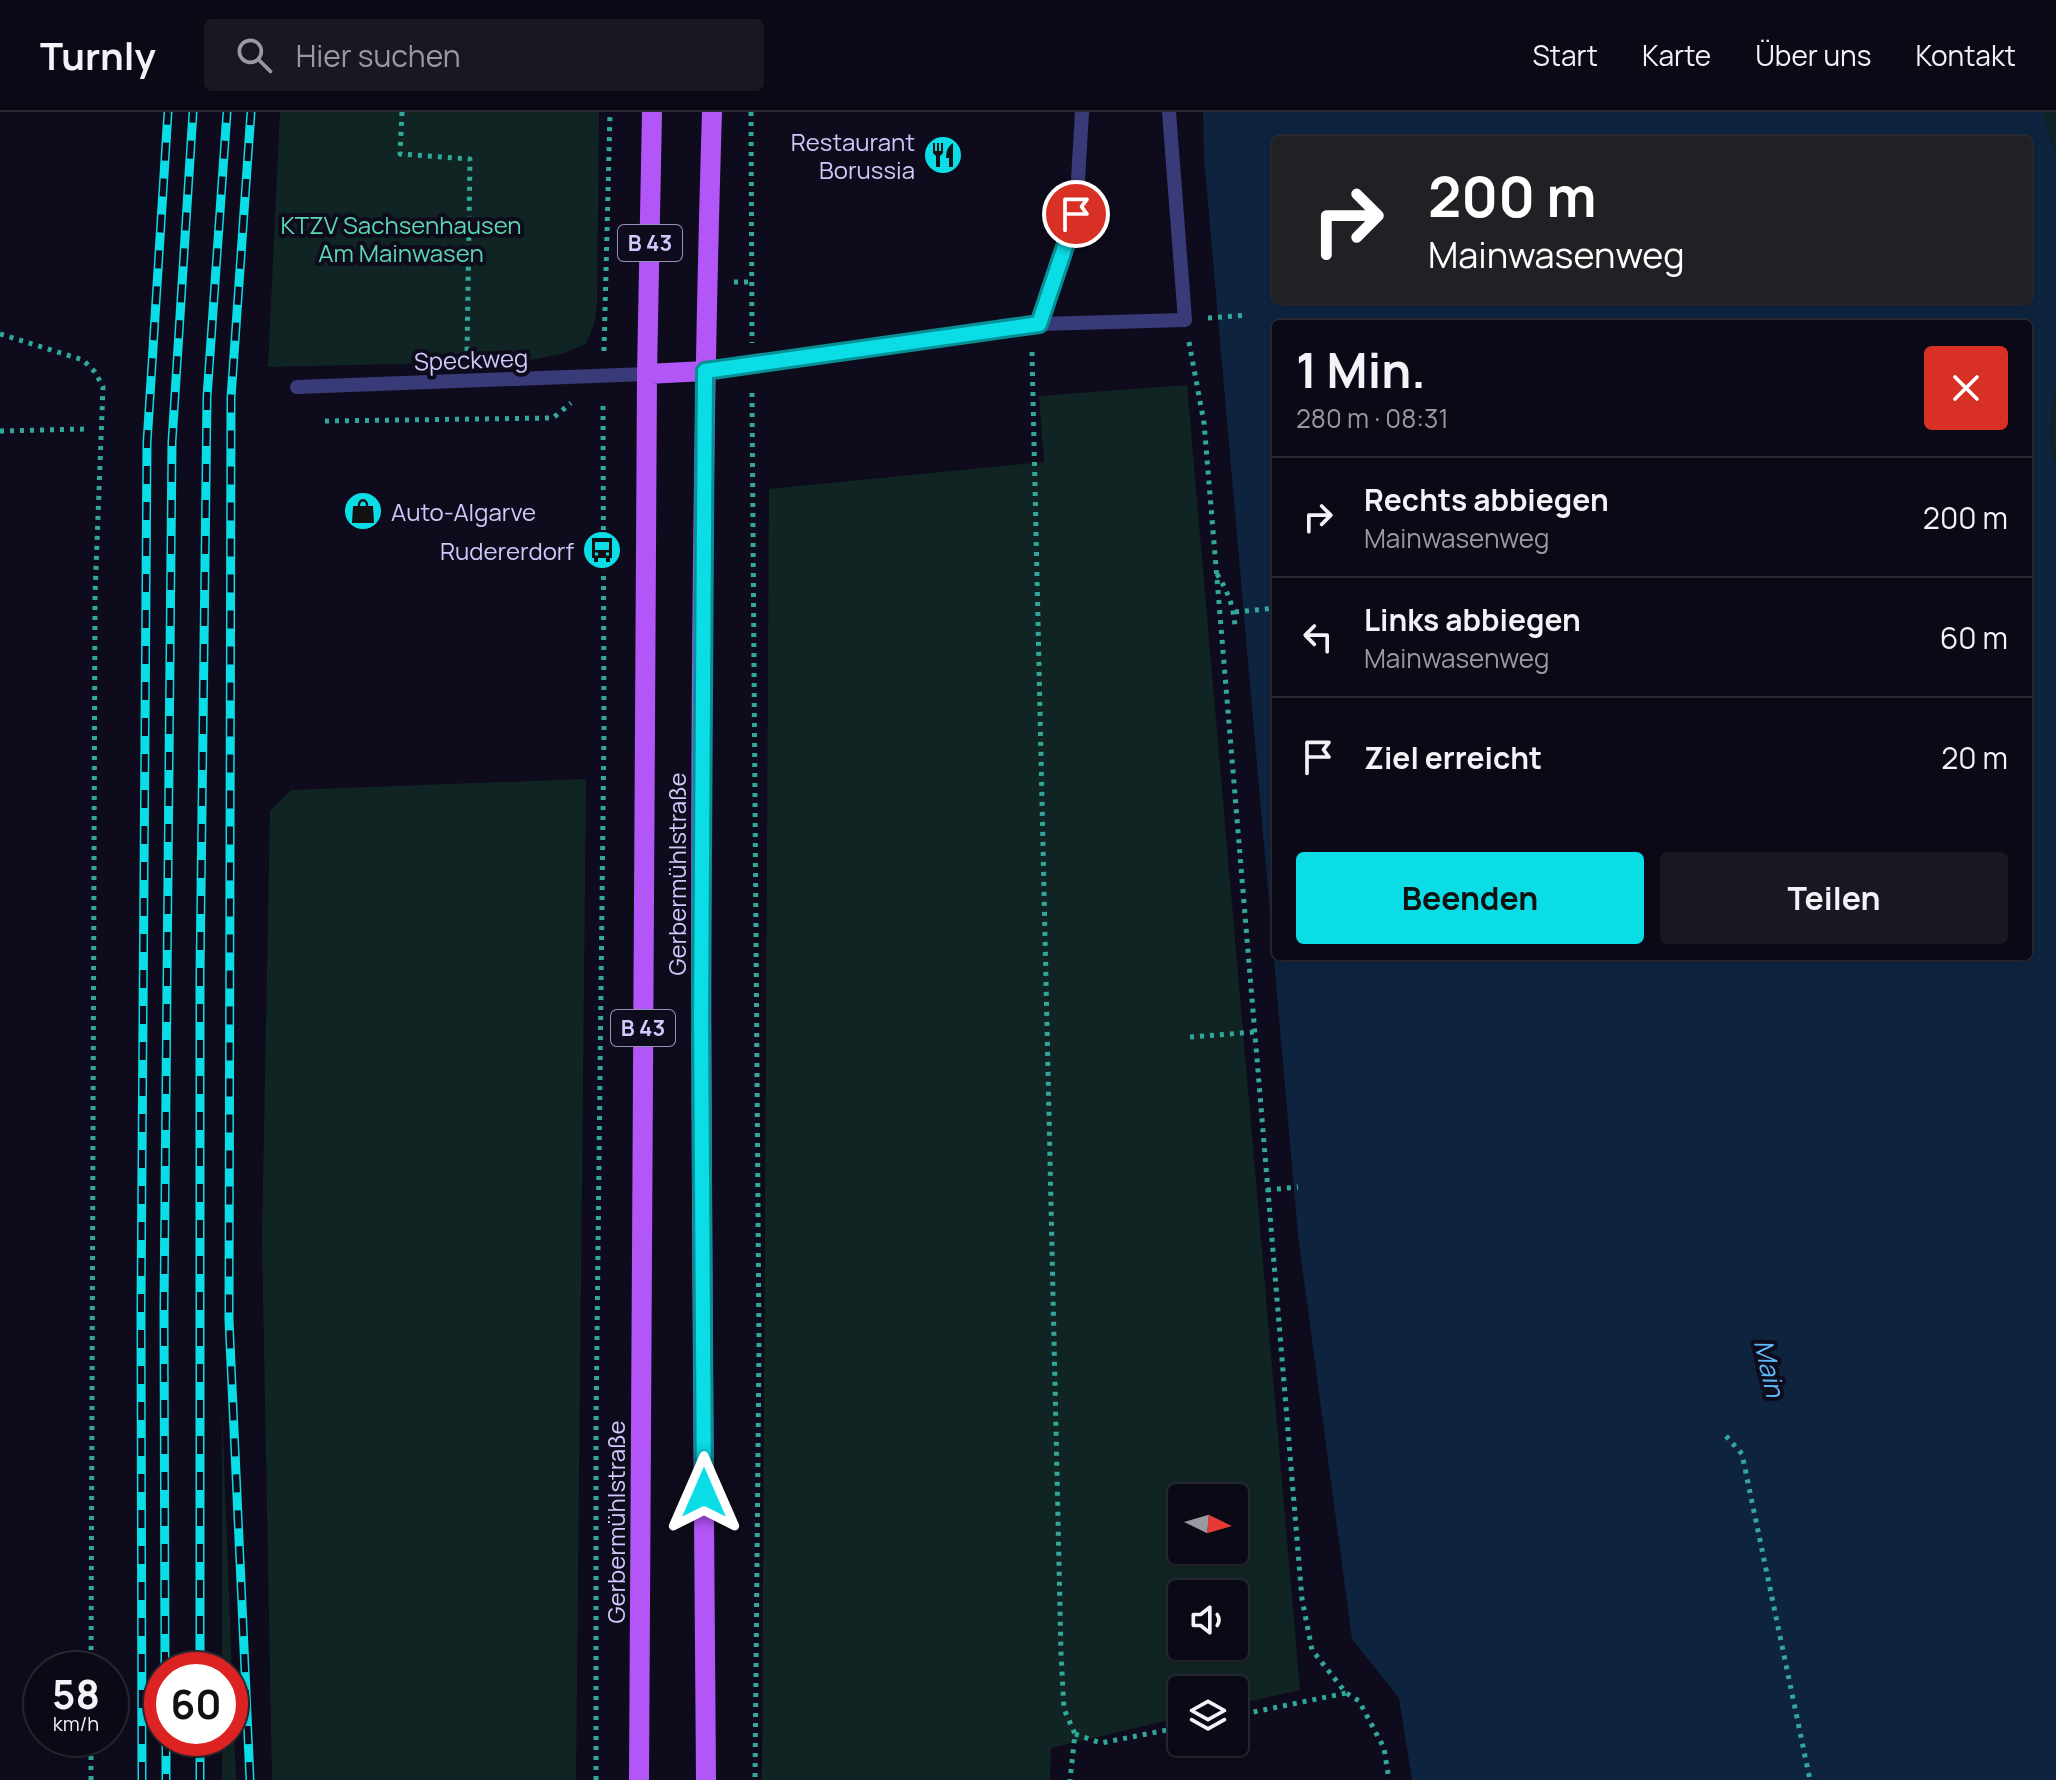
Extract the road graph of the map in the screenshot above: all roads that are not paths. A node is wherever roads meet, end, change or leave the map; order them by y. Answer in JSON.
{"nodes":[{"id":1,"x":652,"y":112,"type":"edge"},
{"id":2,"x":712,"y":112,"type":"edge"},
{"id":3,"x":1082,"y":112,"type":"edge"},
{"id":4,"x":1169,"y":112,"type":"edge"},
{"id":5,"x":1039,"y":324,"type":"junction"},
{"id":6,"x":705,"y":371,"type":"junction"},
{"id":7,"x":647,"y":374,"type":"junction"},
{"id":8,"x":297,"y":387,"type":"dead end"},
{"id":9,"x":639,"y":1780,"type":"edge"},
{"id":10,"x":706,"y":1780,"type":"edge"}],
"edges":[{"from":1,"to":7,"type":"main road","name":"Gerbermühlstraße","number":"B 43"},
{"from":2,"to":6,"type":"main road","name":"Gerbermühlstraße","number":"B 43"},
{"from":3,"to":5,"type":"lane"},
{"from":4,"to":5,"type":"lane"},
{"from":5,"to":6,"type":"lane"},
{"from":6,"to":7,"type":"main road"},
{"from":6,"to":10,"type":"main road","name":"Gerbermühlstraße","number":"B 43"},
{"from":7,"to":8,"type":"lane","name":"Speckweg"},
{"from":7,"to":9,"type":"main road","name":"Gerbermühlstraße","number":"B 43"}]}
